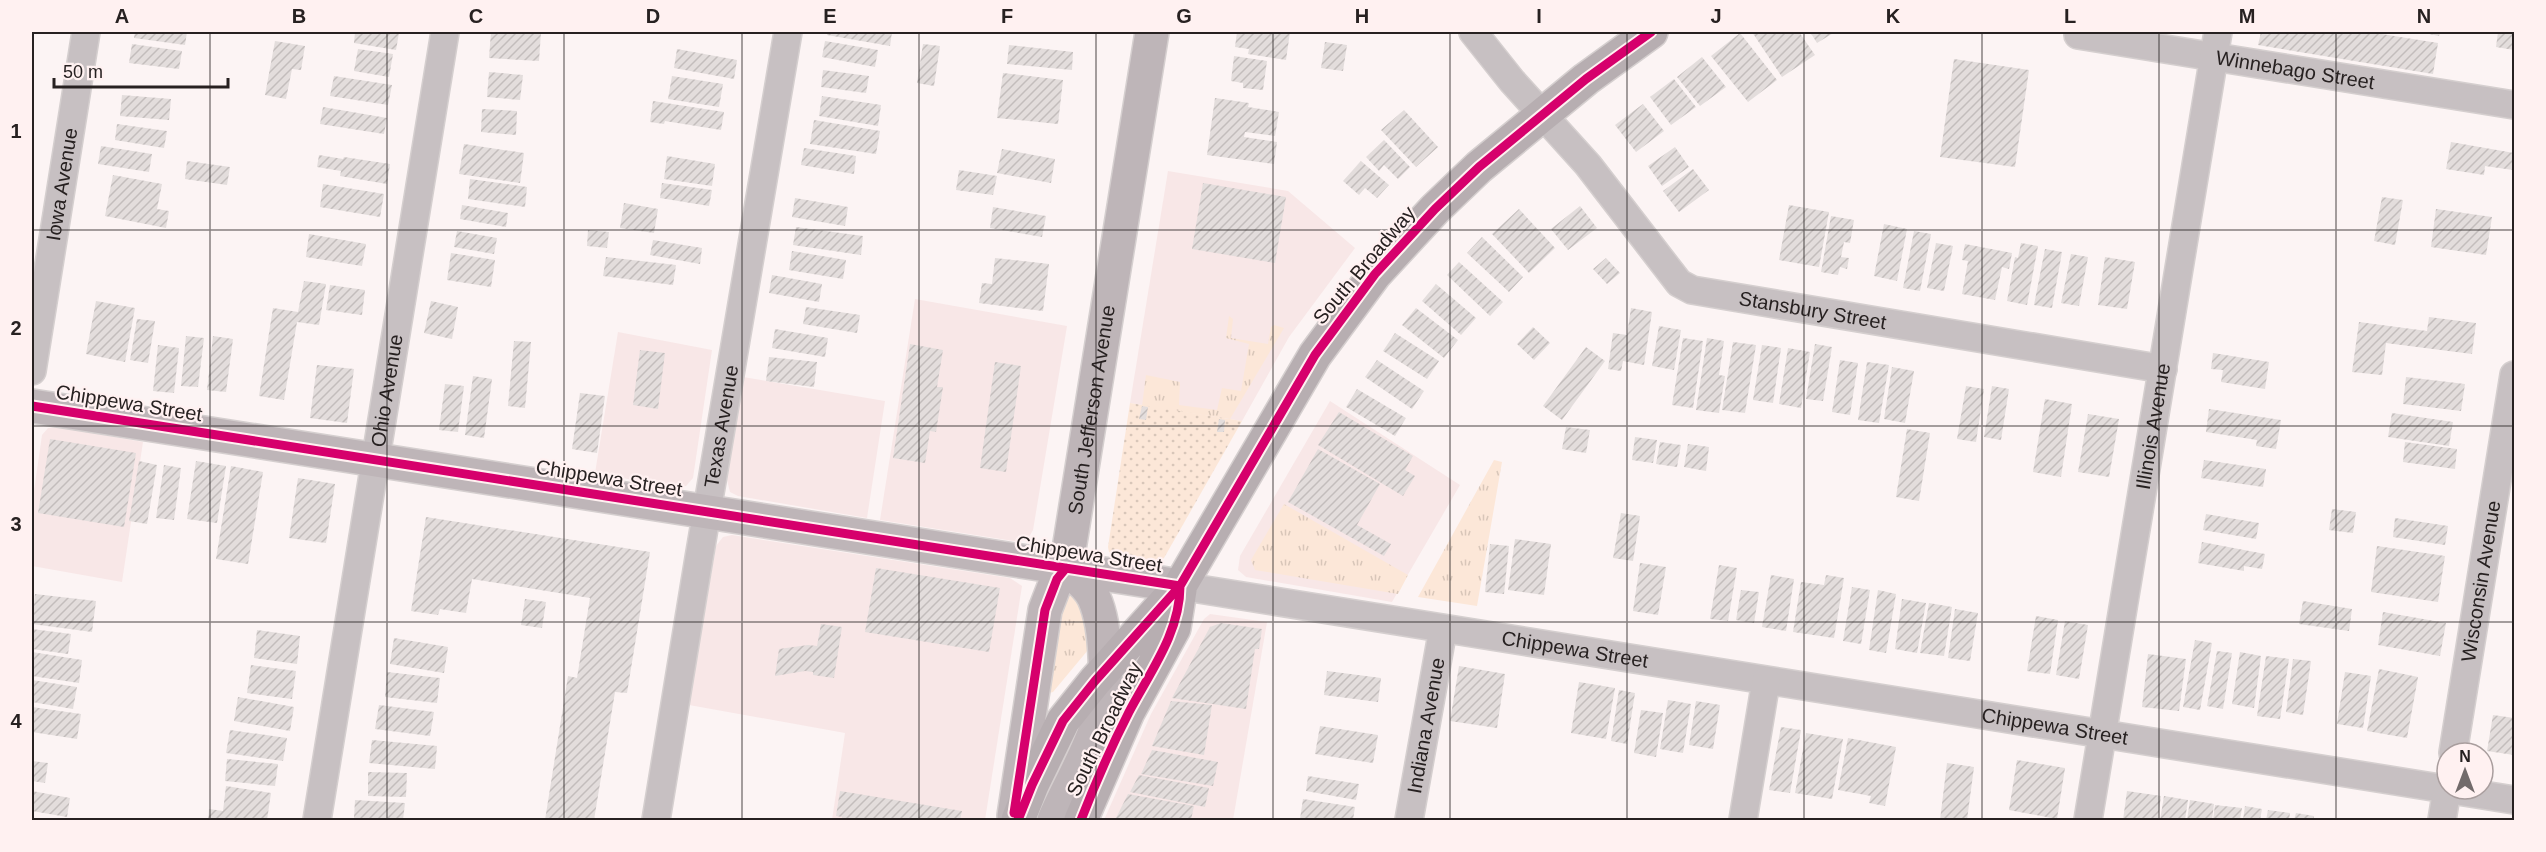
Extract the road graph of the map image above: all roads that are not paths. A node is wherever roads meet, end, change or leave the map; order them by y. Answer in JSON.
{"nodes":[{"id":1,"x":86,"y":32,"type":"edge"},
{"id":2,"x":445,"y":32,"type":"edge"},
{"id":3,"x":788,"y":32,"type":"edge"},
{"id":4,"x":1152,"y":32,"type":"edge"},
{"id":5,"x":1473,"y":32,"type":"edge"},
{"id":6,"x":1651,"y":32,"type":"edge"},
{"id":7,"x":2078,"y":35,"type":"dead end"},
{"id":8,"x":2216,"y":44,"type":"edge"},
{"id":9,"x":2514,"y":105,"type":"edge"},
{"id":10,"x":1544,"y":114,"type":"junction"},
{"id":11,"x":2163,"y":369,"type":"junction"},
{"id":12,"x":32,"y":371,"type":"edge"},
{"id":13,"x":2514,"y":375,"type":"edge"},
{"id":14,"x":32,"y":406,"type":"edge"},
{"id":15,"x":375,"y":459,"type":"junction"},
{"id":16,"x":705,"y":512,"type":"junction"},
{"id":17,"x":1066,"y":568,"type":"junction"},
{"id":18,"x":1180,"y":586,"type":"junction"},
{"id":19,"x":1443,"y":629,"type":"junction"},
{"id":20,"x":1106,"y":668,"type":"junction"},
{"id":21,"x":1766,"y":681,"type":"junction"},
{"id":22,"x":2102,"y":734,"type":"junction"},
{"id":23,"x":2455,"y":741,"type":"edge"},
{"id":24,"x":2435,"y":787,"type":"edge"},
{"id":25,"x":2495,"y":797,"type":"edge"},
{"id":26,"x":2514,"y":800,"type":"edge"},
{"id":27,"x":2445,"y":801,"type":"edge"},
{"id":28,"x":317,"y":820,"type":"edge"},
{"id":29,"x":656,"y":820,"type":"edge"},
{"id":30,"x":1013,"y":820,"type":"edge"},
{"id":31,"x":1018,"y":820,"type":"edge"},
{"id":32,"x":1054,"y":820,"type":"edge"},
{"id":33,"x":1081,"y":820,"type":"edge"},
{"id":34,"x":1409,"y":820,"type":"edge"},
{"id":35,"x":1743,"y":820,"type":"edge"},
{"id":36,"x":2088,"y":820,"type":"edge"},
{"id":37,"x":2442,"y":820,"type":"edge"}],
"edges":[{"from":1,"to":12,"type":"street","name":"Iowa Avenue"},
{"from":2,"to":15,"type":"street","name":"Ohio Avenue"},
{"from":3,"to":16,"type":"street","name":"Texas Avenue"},
{"from":4,"to":17,"type":"main road","name":"South Jefferson Avenue"},
{"from":5,"to":10,"type":"street"},
{"from":6,"to":10,"type":"main road","name":"South Broadway"},
{"from":7,"to":8,"type":"street","name":"Winnebago Street"},
{"from":8,"to":9,"type":"street","name":"Winnebago Street"},
{"from":8,"to":11,"type":"street","name":"Illinois Avenue"},
{"from":10,"to":11,"type":"street","name":"Stansbury Street"},
{"from":10,"to":18,"type":"main road","name":"South Broadway"},
{"from":11,"to":22,"type":"street","name":"Illinois Avenue"},
{"from":13,"to":23,"type":"street","name":"Wisconsin Avenue"},
{"from":14,"to":15,"type":"main road","name":"Chippewa Street"},
{"from":15,"to":16,"type":"main road","name":"Chippewa Street"},
{"from":15,"to":28,"type":"street","name":"Ohio Avenue"},
{"from":16,"to":17,"type":"main road","name":"Chippewa Street"},
{"from":16,"to":29,"type":"street","name":"Texas Avenue"},
{"from":17,"to":18,"type":"main road","name":"Chippewa Street"},
{"from":17,"to":20,"type":"main road"},
{"from":17,"to":30,"type":"main road","name":"South Jefferson Avenue"},
{"from":18,"to":19,"type":"street","name":"Chippewa Street"},
{"from":18,"to":20,"type":"main road","name":"South Broadway"},
{"from":18,"to":33,"type":"main road","name":"South Broadway"},
{"from":19,"to":21,"type":"street","name":"Chippewa Street"},
{"from":19,"to":34,"type":"street","name":"Indiana Avenue"},
{"from":20,"to":31,"type":"main road","name":"South Broadway"},
{"from":20,"to":32,"type":"main road"},
{"from":21,"to":22,"type":"street","name":"Chippewa Street"},
{"from":21,"to":35,"type":"street"},
{"from":22,"to":24,"type":"street","name":"Chippewa Street"},
{"from":22,"to":36,"type":"street","name":"Illinois Avenue"},
{"from":25,"to":26,"type":"street","name":"Chippewa Street"},
{"from":27,"to":37,"type":"street"}]}
